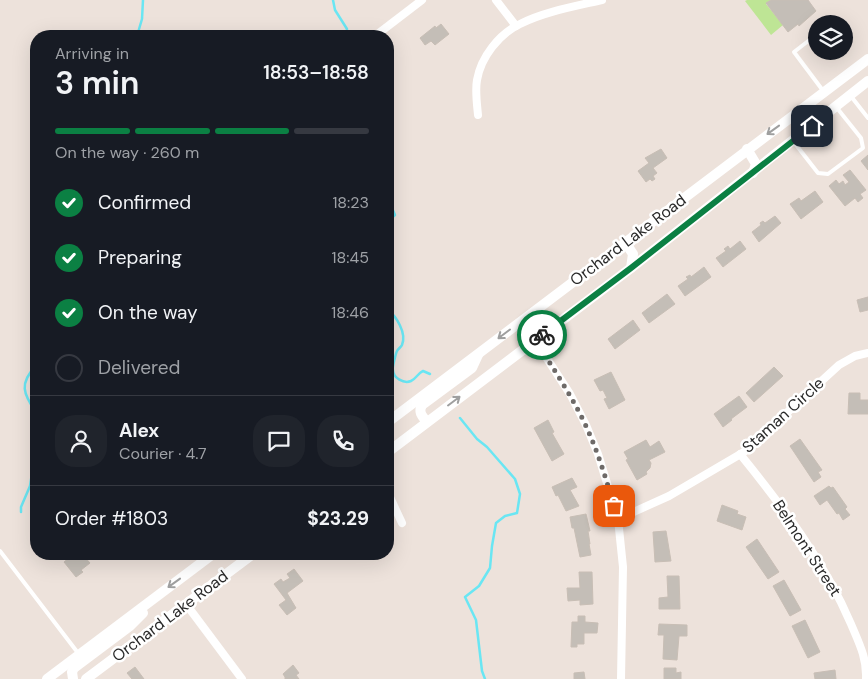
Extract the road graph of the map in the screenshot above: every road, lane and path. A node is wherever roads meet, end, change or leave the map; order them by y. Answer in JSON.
{"nodes":[{"id":1,"x":422,"y":0,"type":"edge"},
{"id":2,"x":496,"y":0,"type":"edge"},
{"id":3,"x":602,"y":0,"type":"edge"},
{"id":4,"x":516,"y":26,"type":"junction"},
{"id":5,"x":383,"y":30,"type":"edge"},
{"id":6,"x":808,"y":41,"type":"edge"},
{"id":7,"x":868,"y":59,"type":"edge"},
{"id":8,"x":868,"y":81,"type":"edge"},
{"id":9,"x":827,"y":90,"type":"junction"},
{"id":10,"x":850,"y":95,"type":"junction"},
{"id":11,"x":838,"y":105,"type":"junction"},
{"id":12,"x":478,"y":115,"type":"dead end"},
{"id":13,"x":868,"y":118,"type":"edge"},
{"id":14,"x":793,"y":141,"type":"junction"},
{"id":15,"x":747,"y":149,"type":"junction"},
{"id":16,"x":753,"y":173,"type":"junction"},
{"id":17,"x":626,"y":242,"type":"junction"},
{"id":18,"x":631,"y":268,"type":"junction"},
{"id":19,"x":535,"y":340,"type":"junction"},
{"id":20,"x":480,"y":352,"type":"junction"},
{"id":21,"x":868,"y":353,"type":"edge"},
{"id":22,"x":394,"y":417,"type":"edge"},
{"id":23,"x":427,"y":422,"type":"junction"},
{"id":24,"x":394,"y":447,"type":"edge"},
{"id":25,"x":740,"y":454,"type":"junction"},
{"id":26,"x":394,"y":507,"type":"edge"},
{"id":27,"x":618,"y":519,"type":"junction"},
{"id":28,"x":402,"y":524,"type":"dead end"},
{"id":29,"x":0,"y":551,"type":"edge"},
{"id":30,"x":205,"y":560,"type":"edge"},
{"id":31,"x":244,"y":560,"type":"edge"},
{"id":32,"x":152,"y":600,"type":"junction"},
{"id":33,"x":186,"y":604,"type":"junction"},
{"id":34,"x":80,"y":655,"type":"junction"},
{"id":35,"x":47,"y":679,"type":"edge"},
{"id":36,"x":73,"y":679,"type":"edge"},
{"id":37,"x":86,"y":679,"type":"edge"},
{"id":38,"x":242,"y":679,"type":"edge"},
{"id":39,"x":621,"y":679,"type":"edge"},
{"id":40,"x":866,"y":679,"type":"edge"}],
"edges":[{"from":1,"to":5,"type":"street"},
{"from":2,"to":4,"type":"street"},
{"from":3,"to":4,"type":"street"},
{"from":4,"to":12,"type":"street"},
{"from":6,"to":9,"type":"lane"},
{"from":7,"to":9,"type":"main road","name":"Orchard Lake Road"},
{"from":8,"to":10,"type":"main road","name":"Orchard Lake Road"},
{"from":9,"to":11,"type":"main road"},
{"from":9,"to":15,"type":"main road","name":"Orchard Lake Road","one_way":true},
{"from":10,"to":11,"type":"main road","name":"Orchard Lake Road"},
{"from":10,"to":13,"type":"lane"},
{"from":11,"to":14,"type":"main road","name":"Orchard Lake Road"},
{"from":11,"to":14,"type":"lane"},
{"from":14,"to":16,"type":"main road","name":"Orchard Lake Road"},
{"from":15,"to":16,"type":"main road"},
{"from":15,"to":17,"type":"main road","name":"Orchard Lake Road"},
{"from":16,"to":18,"type":"main road","name":"Orchard Lake Road"},
{"from":17,"to":18,"type":"main road"},
{"from":17,"to":20,"type":"main road","name":"Orchard Lake Road","one_way":true},
{"from":18,"to":19,"type":"main road","name":"Orchard Lake Road"},
{"from":23,"to":19,"type":"main road","name":"Orchard Lake Road","one_way":true},
{"from":19,"to":27,"type":"street"},
{"from":20,"to":22,"type":"main road","name":"Orchard Lake Road"},
{"from":20,"to":23,"type":"main road"},
{"from":21,"to":25,"type":"street","name":"Staman Circle"},
{"from":23,"to":24,"type":"main road","name":"Orchard Lake Road"},
{"from":25,"to":27,"type":"street","name":"Staman Circle"},
{"from":25,"to":40,"type":"street","name":"Belmont Street"},
{"from":26,"to":28,"type":"street"},
{"from":27,"to":39,"type":"street"},
{"from":29,"to":34,"type":"lane"},
{"from":30,"to":32,"type":"main road","name":"Orchard Lake Road","one_way":true},
{"from":31,"to":33,"type":"main road","name":"Orchard Lake Road"},
{"from":32,"to":34,"type":"main road","name":"Orchard Lake Road"},
{"from":32,"to":36,"type":"main road"},
{"from":33,"to":37,"type":"main road","name":"Orchard Lake Road"},
{"from":33,"to":38,"type":"street"},
{"from":34,"to":35,"type":"main road","name":"Orchard Lake Road"}]}
